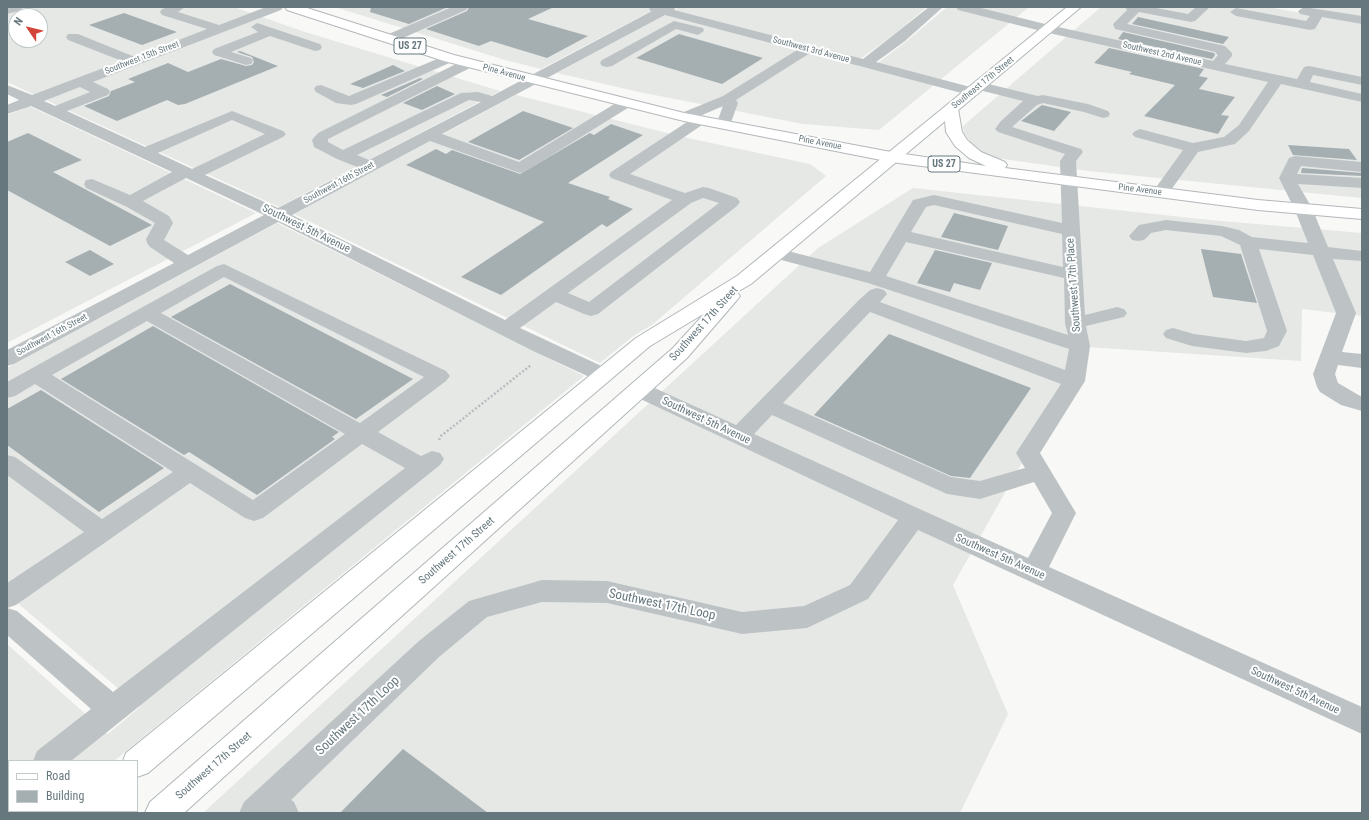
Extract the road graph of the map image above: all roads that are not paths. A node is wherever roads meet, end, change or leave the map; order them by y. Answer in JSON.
{"nodes":[{"id":1,"x":17,"y":7,"type":"edge"},
{"id":2,"x":179,"y":7,"type":"edge"},
{"id":3,"x":277,"y":7,"type":"edge"},
{"id":4,"x":291,"y":7,"type":"edge"},
{"id":5,"x":462,"y":7,"type":"edge"},
{"id":6,"x":649,"y":7,"type":"edge"},
{"id":7,"x":937,"y":7,"type":"edge"},
{"id":8,"x":962,"y":7,"type":"edge"},
{"id":9,"x":1075,"y":7,"type":"edge"},
{"id":10,"x":1204,"y":7,"type":"edge"},
{"id":11,"x":1134,"y":8,"type":"edge"},
{"id":12,"x":667,"y":9,"type":"edge"},
{"id":13,"x":1294,"y":9,"type":"dead end"},
{"id":14,"x":7,"y":10,"type":"edge"},
{"id":15,"x":985,"y":10,"type":"edge"},
{"id":16,"x":1236,"y":12,"type":"dead end"},
{"id":17,"x":1318,"y":13,"type":"junction"},
{"id":18,"x":1362,"y":20,"type":"edge"},
{"id":19,"x":240,"y":21,"type":"junction"},
{"id":20,"x":1049,"y":28,"type":"junction"},
{"id":21,"x":218,"y":29,"type":"junction"},
{"id":22,"x":271,"y":32,"type":"junction"},
{"id":23,"x":73,"y":37,"type":"dead end"},
{"id":24,"x":389,"y":39,"type":"junction"},
{"id":25,"x":315,"y":46,"type":"dead end"},
{"id":26,"x":807,"y":48,"type":"junction"},
{"id":27,"x":162,"y":51,"type":"junction"},
{"id":28,"x":793,"y":57,"type":"junction"},
{"id":29,"x":449,"y":58,"type":"junction"},
{"id":30,"x":134,"y":61,"type":"junction"},
{"id":31,"x":246,"y":61,"type":"dead end"},
{"id":32,"x":607,"y":63,"type":"dead end"},
{"id":33,"x":469,"y":64,"type":"junction"},
{"id":34,"x":865,"y":64,"type":"junction"},
{"id":35,"x":1216,"y":66,"type":"junction"},
{"id":36,"x":120,"y":67,"type":"junction"},
{"id":37,"x":1277,"y":79,"type":"junction"},
{"id":38,"x":531,"y":80,"type":"junction"},
{"id":39,"x":1362,"y":81,"type":"edge"},
{"id":40,"x":80,"y":82,"type":"junction"},
{"id":41,"x":1301,"y":85,"type":"junction"},
{"id":42,"x":7,"y":89,"type":"edge"},
{"id":43,"x":322,"y":89,"type":"dead end"},
{"id":44,"x":976,"y":89,"type":"junction"},
{"id":45,"x":1362,"y":98,"type":"edge"},
{"id":46,"x":728,"y":99,"type":"junction"},
{"id":47,"x":32,"y":100,"type":"junction"},
{"id":48,"x":1038,"y":100,"type":"junction"},
{"id":49,"x":493,"y":101,"type":"junction"},
{"id":50,"x":626,"y":104,"type":"junction"},
{"id":51,"x":951,"y":109,"type":"junction"},
{"id":52,"x":7,"y":110,"type":"edge"},
{"id":53,"x":54,"y":111,"type":"junction"},
{"id":54,"x":1104,"y":114,"type":"dead end"},
{"id":55,"x":692,"y":118,"type":"junction"},
{"id":56,"x":724,"y":125,"type":"junction"},
{"id":57,"x":1140,"y":134,"type":"dead end"},
{"id":58,"x":428,"y":135,"type":"junction"},
{"id":59,"x":1193,"y":148,"type":"junction"},
{"id":60,"x":146,"y":153,"type":"junction"},
{"id":61,"x":343,"y":156,"type":"junction"},
{"id":62,"x":891,"y":157,"type":"junction"},
{"id":63,"x":370,"y":166,"type":"junction"},
{"id":64,"x":1362,"y":167,"type":"edge"},
{"id":65,"x":189,"y":173,"type":"junction"},
{"id":66,"x":1026,"y":176,"type":"junction"},
{"id":67,"x":1287,"y":178,"type":"junction"},
{"id":68,"x":1069,"y":182,"type":"junction"},
{"id":69,"x":1362,"y":183,"type":"edge"},
{"id":70,"x":92,"y":184,"type":"dead end"},
{"id":71,"x":1160,"y":193,"type":"junction"},
{"id":72,"x":684,"y":199,"type":"junction"},
{"id":73,"x":133,"y":203,"type":"junction"},
{"id":74,"x":1303,"y":208,"type":"junction"},
{"id":75,"x":1362,"y":214,"type":"edge"},
{"id":76,"x":278,"y":215,"type":"junction"},
{"id":77,"x":1070,"y":230,"type":"junction"},
{"id":78,"x":900,"y":235,"type":"junction"},
{"id":79,"x":1138,"y":236,"type":"dead end"},
{"id":80,"x":1248,"y":242,"type":"junction"},
{"id":81,"x":1321,"y":251,"type":"junction"},
{"id":82,"x":776,"y":253,"type":"junction"},
{"id":83,"x":1362,"y":256,"type":"edge"},
{"id":84,"x":187,"y":263,"type":"junction"},
{"id":85,"x":1073,"y":275,"type":"junction"},
{"id":86,"x":744,"y":280,"type":"junction"},
{"id":87,"x":881,"y":281,"type":"junction"},
{"id":88,"x":555,"y":294,"type":"junction"},
{"id":89,"x":866,"y":304,"type":"junction"},
{"id":90,"x":146,"y":313,"type":"junction"},
{"id":91,"x":1117,"y":313,"type":"dead end"},
{"id":92,"x":1075,"y":323,"type":"junction"},
{"id":93,"x":506,"y":329,"type":"junction"},
{"id":94,"x":1173,"y":334,"type":"dead end"},
{"id":95,"x":1080,"y":346,"type":"junction"},
{"id":96,"x":1330,"y":357,"type":"junction"},
{"id":97,"x":7,"y":359,"type":"edge"},
{"id":98,"x":1362,"y":361,"type":"edge"},
{"id":99,"x":36,"y":375,"type":"junction"},
{"id":100,"x":603,"y":375,"type":"junction"},
{"id":101,"x":1074,"y":381,"type":"junction"},
{"id":102,"x":640,"y":390,"type":"junction"},
{"id":103,"x":7,"y":391,"type":"edge"},
{"id":104,"x":1362,"y":404,"type":"edge"},
{"id":105,"x":770,"y":406,"type":"junction"},
{"id":106,"x":362,"y":433,"type":"junction"},
{"id":107,"x":739,"y":436,"type":"junction"},
{"id":108,"x":7,"y":463,"type":"edge"},
{"id":109,"x":190,"y":472,"type":"junction"},
{"id":110,"x":1039,"y":472,"type":"junction"},
{"id":111,"x":914,"y":517,"type":"junction"},
{"id":112,"x":102,"y":532,"type":"junction"},
{"id":113,"x":1034,"y":572,"type":"junction"},
{"id":114,"x":7,"y":597,"type":"edge"},
{"id":115,"x":7,"y":619,"type":"edge"},
{"id":116,"x":113,"y":710,"type":"junction"},
{"id":117,"x":1362,"y":722,"type":"edge"},
{"id":118,"x":49,"y":760,"type":"edge"},
{"id":119,"x":138,"y":762,"type":"edge"},
{"id":120,"x":269,"y":809,"type":"edge"},
{"id":121,"x":160,"y":813,"type":"edge"}],
"edges":[{"from":1,"to":14,"type":"street"},
{"from":2,"to":21,"type":"street"},
{"from":3,"to":19,"type":"street","name":"Southwest 15th Street"},
{"from":4,"to":24,"type":"main road","name":"Pine Avenue","number":"US 27"},
{"from":5,"to":24,"type":"street"},
{"from":6,"to":12,"type":"street","name":"Southwest 3rd Avenue"},
{"from":7,"to":34,"type":"street"},
{"from":8,"to":15,"type":"street","name":"Southwest 2nd Avenue"},
{"from":9,"to":20,"type":"main road","name":"Southeast 17th Street"},
{"from":10,"to":11,"type":"street"},
{"from":11,"to":35,"type":"street"},
{"from":12,"to":26,"type":"street","name":"Southwest 3rd Avenue"},
{"from":12,"to":38,"type":"street","name":"Southwest 16th Street"},
{"from":13,"to":17,"type":"street"},
{"from":15,"to":20,"type":"street","name":"Southwest 2nd Avenue"},
{"from":16,"to":17,"type":"street"},
{"from":17,"to":18,"type":"street"},
{"from":19,"to":21,"type":"street","name":"Southwest 15th Street"},
{"from":19,"to":22,"type":"street"},
{"from":20,"to":35,"type":"street","name":"Southwest 2nd Avenue"},
{"from":20,"to":44,"type":"main road","name":"Southeast 17th Street"},
{"from":21,"to":27,"type":"street","name":"Southwest 15th Street"},
{"from":22,"to":25,"type":"street"},
{"from":22,"to":31,"type":"street"},
{"from":23,"to":30,"type":"street"},
{"from":24,"to":29,"type":"main road","name":"Pine Avenue","number":"US 27"},
{"from":26,"to":28,"type":"street"},
{"from":26,"to":34,"type":"street","name":"Southwest 3rd Avenue"},
{"from":27,"to":30,"type":"street","name":"Southwest 15th Street"},
{"from":27,"to":36,"type":"street"},
{"from":28,"to":32,"type":"street"},
{"from":28,"to":46,"type":"street"},
{"from":29,"to":33,"type":"main road","name":"Pine Avenue","number":"US 27"},
{"from":29,"to":43,"type":"street"},
{"from":30,"to":36,"type":"street","name":"Southwest 15th Street"},
{"from":33,"to":38,"type":"main road","name":"Pine Avenue","number":"US 27"},
{"from":33,"to":61,"type":"street"},
{"from":34,"to":44,"type":"street","name":"Southwest 3rd Avenue"},
{"from":35,"to":37,"type":"street","name":"Southwest 2nd Avenue"},
{"from":36,"to":40,"type":"street","name":"Southwest 15th Street"},
{"from":37,"to":41,"type":"street","name":"Southwest 2nd Avenue"},
{"from":37,"to":59,"type":"street"},
{"from":38,"to":49,"type":"street","name":"Southwest 16th Street"},
{"from":38,"to":50,"type":"main road","name":"Pine Avenue","number":"US 27"},
{"from":39,"to":41,"type":"street"},
{"from":40,"to":47,"type":"street","name":"Southwest 15th Street"},
{"from":40,"to":53,"type":"street"},
{"from":41,"to":45,"type":"street","name":"Southwest 2nd Avenue"},
{"from":42,"to":47,"type":"street","name":"Southwest 5th Avenue"},
{"from":44,"to":48,"type":"street","name":"Southwest 3rd Avenue"},
{"from":44,"to":51,"type":"main road","name":"Southeast 17th Street"},
{"from":46,"to":55,"type":"street"},
{"from":46,"to":56,"type":"street"},
{"from":47,"to":52,"type":"street","name":"Southwest 15th Street"},
{"from":47,"to":53,"type":"street","name":"Southwest 5th Avenue"},
{"from":48,"to":54,"type":"street","name":"Southwest 3rd Avenue"},
{"from":48,"to":68,"type":"street","name":"Southwest 17th Place"},
{"from":49,"to":58,"type":"street","name":"Southwest 16th Street"},
{"from":49,"to":61,"type":"street"},
{"from":50,"to":55,"type":"main road","name":"Pine Avenue","number":"US 27"},
{"from":50,"to":58,"type":"street"},
{"from":51,"to":62,"type":"main road","name":"Southeast 17th Street"},
{"from":51,"to":66,"type":"main road"},
{"from":53,"to":60,"type":"street","name":"Southwest 5th Avenue"},
{"from":55,"to":56,"type":"main road","name":"Pine Avenue","number":"US 27"},
{"from":55,"to":72,"type":"street"},
{"from":56,"to":62,"type":"main road","name":"Pine Avenue","number":"US 27"},
{"from":57,"to":59,"type":"street"},
{"from":58,"to":63,"type":"street","name":"Southwest 16th Street"},
{"from":59,"to":71,"type":"street"},
{"from":60,"to":65,"type":"street","name":"Southwest 5th Avenue"},
{"from":60,"to":65,"type":"street"},
{"from":61,"to":63,"type":"street"},
{"from":62,"to":66,"type":"main road","name":"Pine Avenue","number":"US 27"},
{"from":62,"to":82,"type":"main road","name":"Southwest 17th Street"},
{"from":63,"to":76,"type":"street","name":"Southwest 16th Street"},
{"from":64,"to":67,"type":"street"},
{"from":65,"to":73,"type":"street"},
{"from":65,"to":76,"type":"street","name":"Southwest 5th Avenue"},
{"from":66,"to":68,"type":"main road","name":"Pine Avenue","number":"US 27"},
{"from":67,"to":69,"type":"street"},
{"from":67,"to":74,"type":"street"},
{"from":68,"to":71,"type":"main road","name":"Pine Avenue","number":"US 27"},
{"from":68,"to":77,"type":"street","name":"Southwest 17th Place"},
{"from":70,"to":73,"type":"street"},
{"from":71,"to":74,"type":"main road","name":"Pine Avenue","number":"US 27"},
{"from":72,"to":88,"type":"street"},
{"from":72,"to":88,"type":"street"},
{"from":73,"to":84,"type":"street"},
{"from":74,"to":75,"type":"main road","name":"Pine Avenue","number":"US 27"},
{"from":74,"to":81,"type":"street"},
{"from":76,"to":84,"type":"street","name":"Southwest 16th Street"},
{"from":76,"to":93,"type":"street","name":"Southwest 5th Avenue"},
{"from":77,"to":78,"type":"street"},
{"from":77,"to":85,"type":"street","name":"Southwest 17th Place"},
{"from":78,"to":85,"type":"street"},
{"from":78,"to":87,"type":"street"},
{"from":79,"to":80,"type":"street"},
{"from":80,"to":81,"type":"street"},
{"from":80,"to":94,"type":"street"},
{"from":81,"to":83,"type":"street"},
{"from":81,"to":96,"type":"street"},
{"from":82,"to":86,"type":"main road","name":"Southwest 17th Street"},
{"from":82,"to":87,"type":"street"},
{"from":84,"to":97,"type":"street","name":"Southwest 16th Street"},
{"from":85,"to":92,"type":"street","name":"Southwest 17th Place"},
{"from":86,"to":100,"type":"main road","name":"Southwest 17th Street"},
{"from":86,"to":102,"type":"main road","name":"Southwest 17th Street"},
{"from":87,"to":89,"type":"street"},
{"from":87,"to":95,"type":"street"},
{"from":88,"to":93,"type":"street"},
{"from":89,"to":101,"type":"street"},
{"from":89,"to":105,"type":"street"},
{"from":90,"to":99,"type":"street"},
{"from":90,"to":106,"type":"street"},
{"from":90,"to":106,"type":"street"},
{"from":91,"to":92,"type":"street"},
{"from":92,"to":95,"type":"street","name":"Southwest 17th Place"},
{"from":93,"to":100,"type":"street","name":"Southwest 5th Avenue"},
{"from":95,"to":101,"type":"street","name":"Southwest 17th Place"},
{"from":96,"to":98,"type":"street"},
{"from":96,"to":104,"type":"street"},
{"from":99,"to":103,"type":"street"},
{"from":99,"to":109,"type":"street"},
{"from":100,"to":119,"type":"main road","name":"Southwest 17th Street"},
{"from":101,"to":110,"type":"street","name":"Southwest 17th Place"},
{"from":102,"to":107,"type":"street","name":"Southwest 5th Avenue"},
{"from":102,"to":121,"type":"main road","name":"Southwest 17th Street"},
{"from":105,"to":107,"type":"street"},
{"from":105,"to":110,"type":"street"},
{"from":106,"to":109,"type":"street"},
{"from":106,"to":116,"type":"street"},
{"from":107,"to":111,"type":"street","name":"Southwest 5th Avenue"},
{"from":108,"to":112,"type":"street"},
{"from":109,"to":112,"type":"street"},
{"from":110,"to":113,"type":"street","name":"Southwest 17th Place"},
{"from":111,"to":113,"type":"street","name":"Southwest 5th Avenue"},
{"from":111,"to":120,"type":"street","name":"Southwest 17th Loop"},
{"from":112,"to":114,"type":"street"},
{"from":113,"to":117,"type":"street","name":"Southwest 5th Avenue"},
{"from":115,"to":116,"type":"street"},
{"from":116,"to":118,"type":"street"}]}
